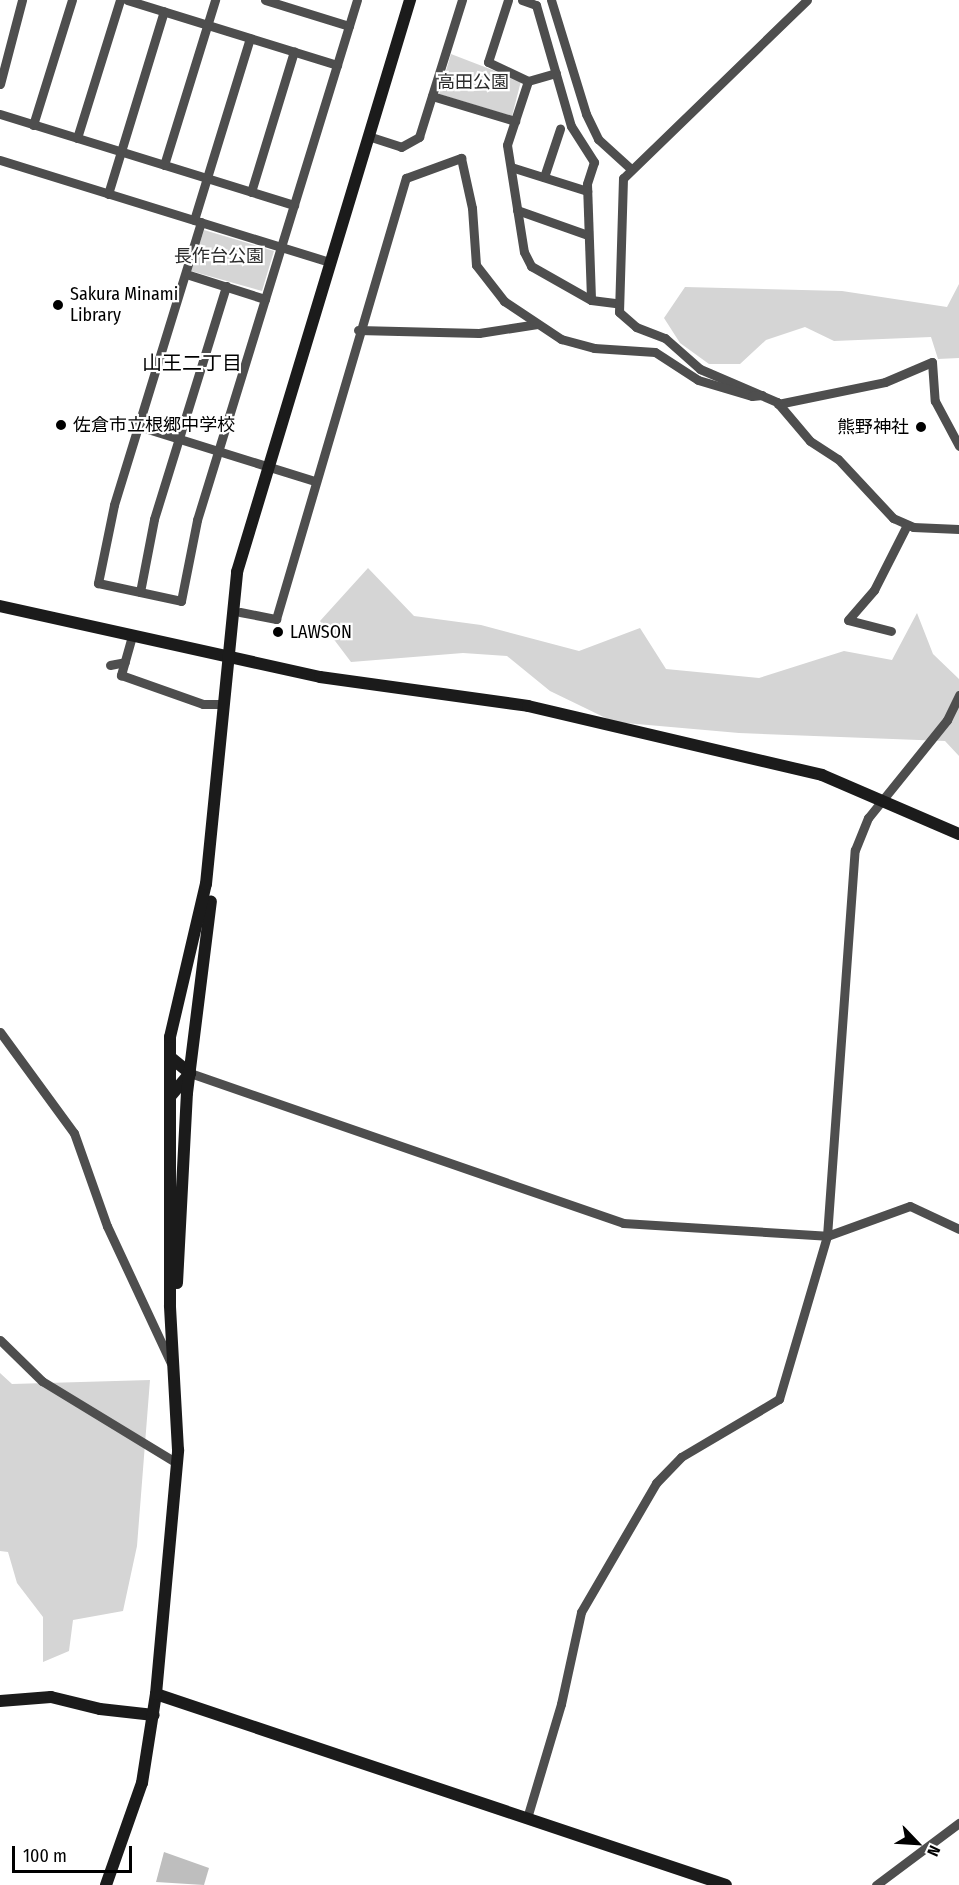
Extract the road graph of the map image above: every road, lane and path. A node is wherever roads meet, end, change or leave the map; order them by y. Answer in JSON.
{"nodes":[{"id":1,"x":22,"y":0,"type":"edge"},
{"id":2,"x":72,"y":0,"type":"edge"},
{"id":3,"x":120,"y":0,"type":"edge"},
{"id":4,"x":127,"y":0,"type":"edge"},
{"id":5,"x":215,"y":0,"type":"edge"},
{"id":6,"x":265,"y":0,"type":"edge"},
{"id":7,"x":357,"y":0,"type":"edge"},
{"id":8,"x":410,"y":0,"type":"edge"},
{"id":9,"x":462,"y":0,"type":"edge"},
{"id":10,"x":508,"y":0,"type":"edge"},
{"id":11,"x":522,"y":0,"type":"edge"},
{"id":12,"x":551,"y":0,"type":"edge"},
{"id":13,"x":807,"y":0,"type":"edge"},
{"id":14,"x":164,"y":11,"type":"junction"},
{"id":15,"x":207,"y":25,"type":"junction"},
{"id":16,"x":349,"y":26,"type":"junction"},
{"id":17,"x":250,"y":38,"type":"junction"},
{"id":18,"x":294,"y":51,"type":"junction"},
{"id":19,"x":337,"y":65,"type":"junction"},
{"id":20,"x":556,"y":73,"type":"junction"},
{"id":21,"x":528,"y":81,"type":"junction"},
{"id":22,"x":0,"y":84,"type":"edge"},
{"id":23,"x":432,"y":96,"type":"junction"},
{"id":24,"x":0,"y":114,"type":"edge"},
{"id":25,"x":515,"y":121,"type":"junction"},
{"id":26,"x":33,"y":125,"type":"junction"},
{"id":27,"x":560,"y":129,"type":"dead end"},
{"id":28,"x":368,"y":136,"type":"junction"},
{"id":29,"x":77,"y":138,"type":"junction"},
{"id":30,"x":121,"y":152,"type":"junction"},
{"id":31,"x":0,"y":160,"type":"edge"},
{"id":32,"x":164,"y":165,"type":"junction"},
{"id":33,"x":511,"y":167,"type":"junction"},
{"id":34,"x":631,"y":169,"type":"junction"},
{"id":35,"x":544,"y":177,"type":"junction"},
{"id":36,"x":207,"y":178,"type":"junction"},
{"id":37,"x":587,"y":191,"type":"junction"},
{"id":38,"x":251,"y":192,"type":"junction"},
{"id":39,"x":108,"y":194,"type":"junction"},
{"id":40,"x":294,"y":205,"type":"junction"},
{"id":41,"x":517,"y":210,"type":"junction"},
{"id":42,"x":198,"y":221,"type":"junction"},
{"id":43,"x":588,"y":235,"type":"junction"},
{"id":44,"x":281,"y":247,"type":"junction"},
{"id":45,"x":329,"y":262,"type":"junction"},
{"id":46,"x":186,"y":274,"type":"junction"},
{"id":47,"x":226,"y":286,"type":"junction"},
{"id":48,"x":265,"y":298,"type":"junction"},
{"id":49,"x":591,"y":300,"type":"junction"},
{"id":50,"x":617,"y":303,"type":"junction"},
{"id":51,"x":537,"y":324,"type":"junction"},
{"id":52,"x":358,"y":330,"type":"junction"},
{"id":53,"x":762,"y":395,"type":"junction"},
{"id":54,"x":778,"y":405,"type":"junction"},
{"id":55,"x":138,"y":426,"type":"junction"},
{"id":56,"x":178,"y":438,"type":"junction"},
{"id":57,"x":959,"y":446,"type":"edge"},
{"id":58,"x":218,"y":450,"type":"junction"},
{"id":59,"x":266,"y":466,"type":"junction"},
{"id":60,"x":315,"y":481,"type":"junction"},
{"id":61,"x":906,"y":525,"type":"junction"},
{"id":62,"x":959,"y":530,"type":"edge"},
{"id":63,"x":140,"y":592,"type":"junction"},
{"id":64,"x":0,"y":606,"type":"edge"},
{"id":65,"x":240,"y":612,"type":"dead end"},
{"id":66,"x":891,"y":631,"type":"dead end"},
{"id":67,"x":132,"y":636,"type":"junction"},
{"id":68,"x":228,"y":657,"type":"junction"},
{"id":69,"x":125,"y":662,"type":"junction"},
{"id":70,"x":110,"y":665,"type":"dead end"},
{"id":71,"x":959,"y":695,"type":"edge"},
{"id":72,"x":224,"y":704,"type":"junction"},
{"id":73,"x":883,"y":799,"type":"junction"},
{"id":74,"x":216,"y":804,"type":"junction"},
{"id":75,"x":959,"y":834,"type":"edge"},
{"id":76,"x":0,"y":1032,"type":"edge"},
{"id":77,"x":170,"y":1057,"type":"junction"},
{"id":78,"x":190,"y":1072,"type":"junction"},
{"id":79,"x":170,"y":1099,"type":"junction"},
{"id":80,"x":959,"y":1229,"type":"edge"},
{"id":81,"x":827,"y":1236,"type":"junction"},
{"id":82,"x":0,"y":1340,"type":"edge"},
{"id":83,"x":173,"y":1343,"type":"junction"},
{"id":84,"x":177,"y":1374,"type":"junction"},
{"id":85,"x":177,"y":1463,"type":"junction"},
{"id":86,"x":156,"y":1694,"type":"junction"},
{"id":87,"x":0,"y":1701,"type":"edge"},
{"id":88,"x":154,"y":1715,"type":"junction"},
{"id":89,"x":527,"y":1818,"type":"junction"},
{"id":90,"x":959,"y":1823,"type":"edge"},
{"id":91,"x":106,"y":1885,"type":"edge"},
{"id":92,"x":726,"y":1885,"type":"edge"},
{"id":93,"x":876,"y":1885,"type":"edge"}],
"edges":[{"from":1,"to":22,"type":"street"},
{"from":2,"to":26,"type":"street"},
{"from":3,"to":29,"type":"street"},
{"from":4,"to":14,"type":"street"},
{"from":5,"to":15,"type":"street"},
{"from":6,"to":16,"type":"street"},
{"from":7,"to":16,"type":"street"},
{"from":8,"to":28,"type":"street"},
{"from":9,"to":23,"type":"street"},
{"from":10,"to":21,"type":"street"},
{"from":11,"to":20,"type":"street"},
{"from":12,"to":34,"type":"street"},
{"from":13,"to":34,"type":"street"},
{"from":14,"to":15,"type":"street"},
{"from":14,"to":30,"type":"street"},
{"from":15,"to":17,"type":"street"},
{"from":15,"to":32,"type":"street"},
{"from":16,"to":19,"type":"street"},
{"from":17,"to":18,"type":"street"},
{"from":17,"to":36,"type":"street"},
{"from":18,"to":19,"type":"street"},
{"from":18,"to":38,"type":"street"},
{"from":19,"to":40,"type":"street"},
{"from":20,"to":21,"type":"street"},
{"from":20,"to":37,"type":"street"},
{"from":21,"to":25,"type":"street"},
{"from":23,"to":25,"type":"street"},
{"from":23,"to":28,"type":"street"},
{"from":24,"to":26,"type":"street"},
{"from":25,"to":33,"type":"street"},
{"from":26,"to":29,"type":"street"},
{"from":27,"to":35,"type":"street"},
{"from":28,"to":45,"type":"street"},
{"from":29,"to":30,"type":"street"},
{"from":30,"to":32,"type":"street"},
{"from":30,"to":39,"type":"street"},
{"from":31,"to":39,"type":"street"},
{"from":32,"to":36,"type":"street"},
{"from":33,"to":35,"type":"street"},
{"from":33,"to":41,"type":"street"},
{"from":34,"to":50,"type":"street"},
{"from":35,"to":37,"type":"street"},
{"from":36,"to":38,"type":"street"},
{"from":36,"to":42,"type":"street"},
{"from":37,"to":43,"type":"street"},
{"from":38,"to":40,"type":"street"},
{"from":39,"to":42,"type":"street"},
{"from":40,"to":44,"type":"street"},
{"from":41,"to":43,"type":"street"},
{"from":41,"to":49,"type":"street"},
{"from":42,"to":44,"type":"street"},
{"from":42,"to":46,"type":"street"},
{"from":43,"to":49,"type":"street"},
{"from":44,"to":45,"type":"street"},
{"from":44,"to":48,"type":"street"},
{"from":45,"to":59,"type":"street"},
{"from":46,"to":47,"type":"street"},
{"from":46,"to":55,"type":"street"},
{"from":47,"to":48,"type":"street"},
{"from":47,"to":56,"type":"street"},
{"from":48,"to":58,"type":"street"},
{"from":49,"to":50,"type":"street"},
{"from":50,"to":53,"type":"street"},
{"from":51,"to":52,"type":"street"},
{"from":51,"to":52,"type":"street"},
{"from":51,"to":53,"type":"street"},
{"from":52,"to":60,"type":"street"},
{"from":53,"to":54,"type":"street"},
{"from":54,"to":57,"type":"street"},
{"from":54,"to":61,"type":"street"},
{"from":55,"to":56,"type":"street"},
{"from":55,"to":63,"type":"street"},
{"from":56,"to":58,"type":"street"},
{"from":56,"to":63,"type":"street"},
{"from":58,"to":59,"type":"street"},
{"from":58,"to":63,"type":"street"},
{"from":59,"to":60,"type":"street"},
{"from":59,"to":68,"type":"street"},
{"from":60,"to":65,"type":"street"},
{"from":61,"to":62,"type":"street"},
{"from":61,"to":66,"type":"street"},
{"from":64,"to":67,"type":"street"},
{"from":67,"to":68,"type":"street"},
{"from":67,"to":69,"type":"street"},
{"from":68,"to":72,"type":"street"},
{"from":68,"to":73,"type":"street"},
{"from":69,"to":70,"type":"street"},
{"from":69,"to":72,"type":"street"},
{"from":71,"to":73,"type":"street"},
{"from":72,"to":74,"type":"street"},
{"from":73,"to":75,"type":"street"},
{"from":73,"to":81,"type":"street"},
{"from":74,"to":77,"type":"street"},
{"from":74,"to":78,"type":"street"},
{"from":76,"to":84,"type":"street"},
{"from":77,"to":78,"type":"street"},
{"from":77,"to":79,"type":"street"},
{"from":78,"to":79,"type":"street"},
{"from":78,"to":81,"type":"street"},
{"from":78,"to":83,"type":"street"},
{"from":79,"to":83,"type":"street"},
{"from":80,"to":81,"type":"street"},
{"from":81,"to":89,"type":"street"},
{"from":82,"to":85,"type":"street"},
{"from":83,"to":84,"type":"street"},
{"from":84,"to":85,"type":"street"},
{"from":85,"to":86,"type":"street"},
{"from":86,"to":88,"type":"street"},
{"from":86,"to":89,"type":"street"},
{"from":87,"to":88,"type":"street"},
{"from":88,"to":91,"type":"street"},
{"from":89,"to":92,"type":"street"},
{"from":90,"to":93,"type":"street"}]}
